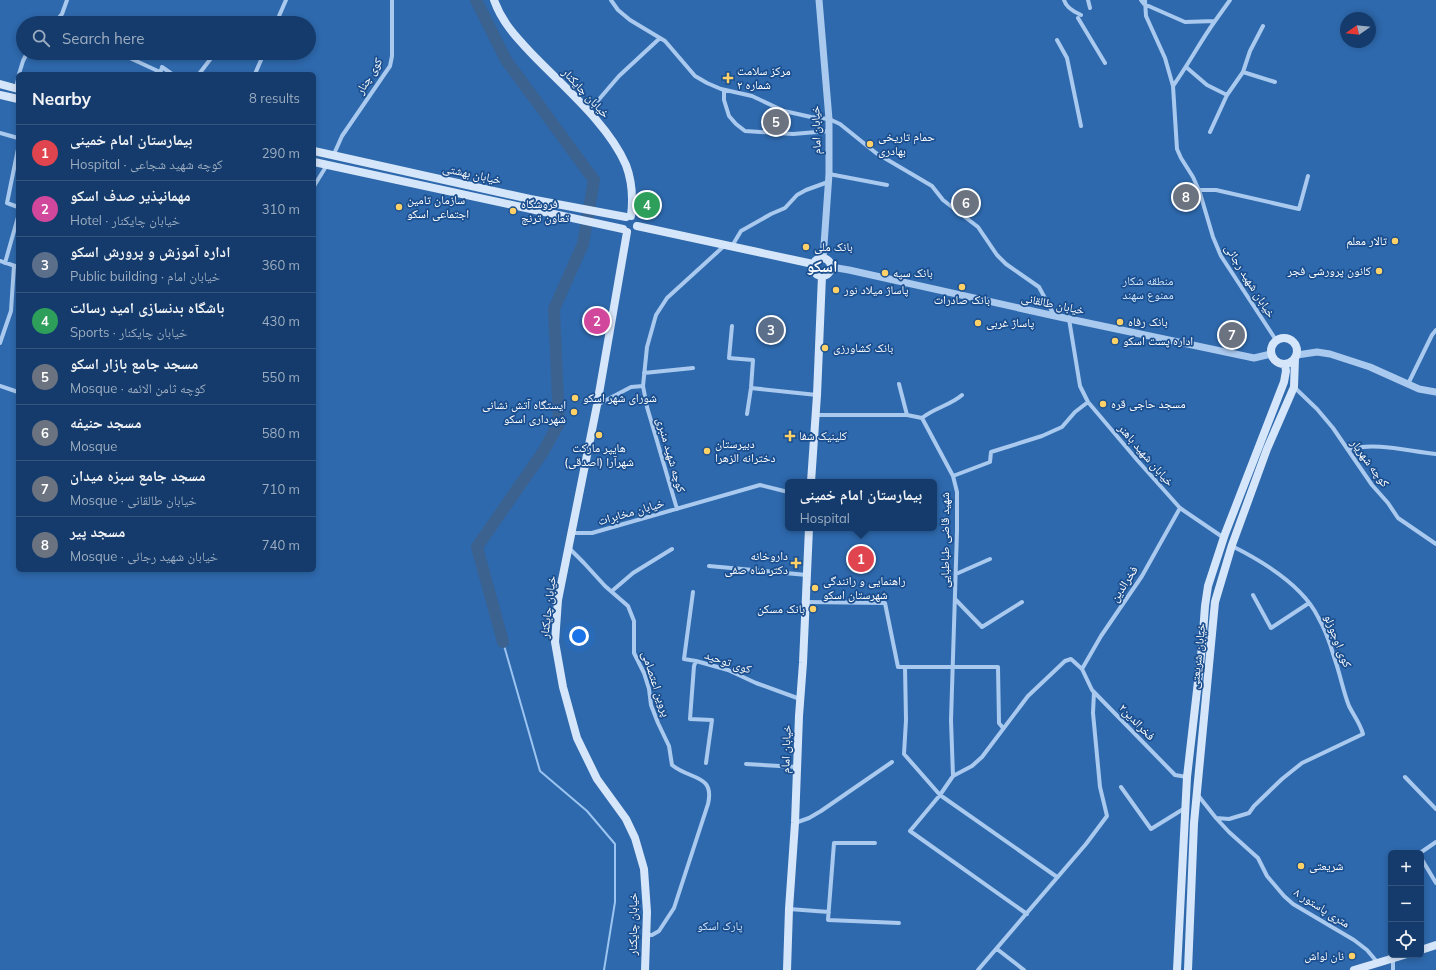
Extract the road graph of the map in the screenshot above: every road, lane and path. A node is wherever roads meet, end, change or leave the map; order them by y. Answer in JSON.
{"nodes":[{"id":1,"x":67,"y":0,"type":"edge"},
{"id":2,"x":286,"y":0,"type":"edge"},
{"id":3,"x":392,"y":0,"type":"edge"},
{"id":4,"x":494,"y":0,"type":"edge"},
{"id":5,"x":611,"y":0,"type":"edge"},
{"id":6,"x":819,"y":0,"type":"edge"},
{"id":7,"x":1064,"y":0,"type":"edge"},
{"id":8,"x":1088,"y":0,"type":"edge"},
{"id":9,"x":1230,"y":0,"type":"edge"},
{"id":10,"x":1143,"y":1,"type":"edge"},
{"id":11,"x":1090,"y":8,"type":"dead end"},
{"id":12,"x":60,"y":16,"type":"edge"},
{"id":13,"x":279,"y":16,"type":"edge"},
{"id":14,"x":1215,"y":21,"type":"junction"},
{"id":15,"x":1263,"y":26,"type":"dead end"},
{"id":16,"x":660,"y":38,"type":"junction"},
{"id":17,"x":1057,"y":40,"type":"dead end"},
{"id":18,"x":23,"y":60,"type":"edge"},
{"id":19,"x":133,"y":60,"type":"edge"},
{"id":20,"x":210,"y":60,"type":"edge"},
{"id":21,"x":261,"y":60,"type":"edge"},
{"id":22,"x":1105,"y":63,"type":"dead end"},
{"id":23,"x":1186,"y":67,"type":"junction"},
{"id":24,"x":20,"y":72,"type":"edge"},
{"id":25,"x":158,"y":72,"type":"edge"},
{"id":26,"x":160,"y":72,"type":"edge"},
{"id":27,"x":169,"y":72,"type":"edge"},
{"id":28,"x":201,"y":72,"type":"edge"},
{"id":29,"x":256,"y":72,"type":"edge"},
{"id":30,"x":1242,"y":72,"type":"junction"},
{"id":31,"x":1275,"y":82,"type":"dead end"},
{"id":32,"x":0,"y":84,"type":"edge"},
{"id":33,"x":1173,"y":86,"type":"junction"},
{"id":34,"x":16,"y":88,"type":"edge"},
{"id":35,"x":724,"y":90,"type":"junction"},
{"id":36,"x":0,"y":94,"type":"edge"},
{"id":37,"x":1226,"y":95,"type":"junction"},
{"id":38,"x":16,"y":98,"type":"edge"},
{"id":39,"x":589,"y":111,"type":"junction"},
{"id":40,"x":829,"y":119,"type":"junction"},
{"id":41,"x":1081,"y":126,"type":"dead end"},
{"id":42,"x":829,"y":131,"type":"junction"},
{"id":43,"x":1210,"y":132,"type":"dead end"},
{"id":44,"x":0,"y":133,"type":"edge"},
{"id":45,"x":16,"y":137,"type":"edge"},
{"id":46,"x":316,"y":151,"type":"edge"},
{"id":47,"x":334,"y":154,"type":"junction"},
{"id":48,"x":16,"y":159,"type":"edge"},
{"id":49,"x":316,"y":162,"type":"edge"},
{"id":50,"x":327,"y":164,"type":"junction"},
{"id":51,"x":829,"y":174,"type":"junction"},
{"id":52,"x":1308,"y":176,"type":"dead end"},
{"id":53,"x":828,"y":182,"type":"junction"},
{"id":54,"x":316,"y":183,"type":"edge"},
{"id":55,"x":887,"y":185,"type":"dead end"},
{"id":56,"x":1198,"y":190,"type":"junction"},
{"id":57,"x":16,"y":206,"type":"edge"},
{"id":58,"x":628,"y":217,"type":"junction"},
{"id":59,"x":16,"y":224,"type":"edge"},
{"id":60,"x":637,"y":226,"type":"junction"},
{"id":61,"x":625,"y":230,"type":"junction"},
{"id":62,"x":728,"y":246,"type":"junction"},
{"id":63,"x":823,"y":259,"type":"junction"},
{"id":64,"x":0,"y":261,"type":"edge"},
{"id":65,"x":5,"y":263,"type":"junction"},
{"id":66,"x":813,"y":264,"type":"junction"},
{"id":67,"x":16,"y":267,"type":"edge"},
{"id":68,"x":831,"y":267,"type":"junction"},
{"id":69,"x":822,"y":276,"type":"junction"},
{"id":70,"x":1055,"y":316,"type":"junction"},
{"id":71,"x":1069,"y":319,"type":"junction"},
{"id":72,"x":732,"y":326,"type":"dead end"},
{"id":73,"x":1436,"y":330,"type":"edge"},
{"id":74,"x":1276,"y":340,"type":"junction"},
{"id":75,"x":0,"y":343,"type":"edge"},
{"id":76,"x":1271,"y":354,"type":"junction"},
{"id":77,"x":1296,"y":356,"type":"junction"},
{"id":78,"x":1285,"y":364,"type":"junction"},
{"id":79,"x":693,"y":368,"type":"dead end"},
{"id":80,"x":644,"y":373,"type":"junction"},
{"id":81,"x":899,"y":384,"type":"dead end"},
{"id":82,"x":1408,"y":384,"type":"junction"},
{"id":83,"x":0,"y":386,"type":"edge"},
{"id":84,"x":643,"y":386,"type":"junction"},
{"id":85,"x":1294,"y":386,"type":"junction"},
{"id":86,"x":751,"y":388,"type":"junction"},
{"id":87,"x":16,"y":391,"type":"edge"},
{"id":88,"x":1436,"y":392,"type":"edge"},
{"id":89,"x":817,"y":395,"type":"junction"},
{"id":90,"x":962,"y":395,"type":"dead end"},
{"id":91,"x":1088,"y":402,"type":"junction"},
{"id":92,"x":597,"y":405,"type":"junction"},
{"id":93,"x":748,"y":414,"type":"dead end"},
{"id":94,"x":816,"y":415,"type":"junction"},
{"id":95,"x":907,"y":415,"type":"junction"},
{"id":96,"x":922,"y":418,"type":"junction"},
{"id":97,"x":1348,"y":448,"type":"junction"},
{"id":98,"x":1436,"y":454,"type":"edge"},
{"id":99,"x":953,"y":476,"type":"junction"},
{"id":100,"x":811,"y":479,"type":"edge"},
{"id":101,"x":785,"y":491,"type":"edge"},
{"id":102,"x":1180,"y":508,"type":"junction"},
{"id":103,"x":677,"y":509,"type":"junction"},
{"id":104,"x":808,"y":531,"type":"edge"},
{"id":105,"x":572,"y":533,"type":"junction"},
{"id":106,"x":1224,"y":538,"type":"junction"},
{"id":107,"x":1436,"y":544,"type":"edge"},
{"id":108,"x":1232,"y":545,"type":"junction"},
{"id":109,"x":569,"y":548,"type":"junction"},
{"id":110,"x":672,"y":549,"type":"dead end"},
{"id":111,"x":990,"y":559,"type":"dead end"},
{"id":112,"x":709,"y":566,"type":"dead end"},
{"id":113,"x":956,"y":574,"type":"junction"},
{"id":114,"x":807,"y":575,"type":"junction"},
{"id":115,"x":612,"y":591,"type":"junction"},
{"id":116,"x":693,"y":592,"type":"dead end"},
{"id":117,"x":1253,"y":595,"type":"dead end"},
{"id":118,"x":955,"y":599,"type":"junction"},
{"id":119,"x":805,"y":602,"type":"junction"},
{"id":120,"x":1022,"y":602,"type":"dead end"},
{"id":121,"x":1309,"y":603,"type":"junction"},
{"id":122,"x":696,"y":661,"type":"junction"},
{"id":123,"x":905,"y":667,"type":"junction"},
{"id":124,"x":953,"y":667,"type":"junction"},
{"id":125,"x":1082,"y":669,"type":"junction"},
{"id":126,"x":1094,"y":692,"type":"junction"},
{"id":127,"x":1196,"y":692,"type":"junction"},
{"id":128,"x":1206,"y":694,"type":"junction"},
{"id":129,"x":800,"y":700,"type":"junction"},
{"id":130,"x":1003,"y":728,"type":"junction"},
{"id":131,"x":892,"y":762,"type":"dead end"},
{"id":132,"x":706,"y":763,"type":"dead end"},
{"id":133,"x":746,"y":764,"type":"dead end"},
{"id":134,"x":797,"y":767,"type":"junction"},
{"id":135,"x":953,"y":776,"type":"junction"},
{"id":136,"x":1187,"y":777,"type":"junction"},
{"id":137,"x":1405,"y":778,"type":"dead end"},
{"id":138,"x":1121,"y":787,"type":"dead end"},
{"id":139,"x":1197,"y":793,"type":"junction"},
{"id":140,"x":940,"y":795,"type":"junction"},
{"id":141,"x":1185,"y":808,"type":"junction"},
{"id":142,"x":1436,"y":809,"type":"edge"},
{"id":143,"x":1216,"y":818,"type":"junction"},
{"id":144,"x":796,"y":823,"type":"junction"},
{"id":145,"x":1436,"y":842,"type":"edge"},
{"id":146,"x":875,"y":843,"type":"dead end"},
{"id":147,"x":1424,"y":850,"type":"edge"},
{"id":148,"x":1424,"y":863,"type":"edge"},
{"id":149,"x":1057,"y":877,"type":"junction"},
{"id":150,"x":1436,"y":883,"type":"edge"},
{"id":151,"x":789,"y":909,"type":"junction"},
{"id":152,"x":829,"y":912,"type":"junction"},
{"id":153,"x":1027,"y":914,"type":"junction"},
{"id":154,"x":899,"y":923,"type":"dead end"},
{"id":155,"x":646,"y":935,"type":"junction"},
{"id":156,"x":1436,"y":945,"type":"edge"},
{"id":157,"x":997,"y":949,"type":"junction"},
{"id":158,"x":1424,"y":949,"type":"edge"},
{"id":159,"x":1393,"y":958,"type":"joint"},
{"id":160,"x":1378,"y":963,"type":"junction"},
{"id":161,"x":1177,"y":967,"type":"edge"},
{"id":162,"x":1188,"y":967,"type":"edge"},
{"id":163,"x":645,"y":970,"type":"edge"},
{"id":164,"x":787,"y":970,"type":"edge"},
{"id":165,"x":978,"y":970,"type":"edge"},
{"id":166,"x":1024,"y":970,"type":"edge"},
{"id":167,"x":1354,"y":970,"type":"edge"},
{"id":168,"x":1393,"y":970,"type":"edge"}],
"edges":[{"from":1,"to":12,"type":"street"},
{"from":2,"to":13,"type":"street"},
{"from":3,"to":47,"type":"street","name":"کوی چنار"},
{"from":4,"to":39,"type":"main road","name":"خیابان چایکنار"},
{"from":5,"to":16,"type":"street"},
{"from":6,"to":40,"type":"street","name":"خیابان امام"},
{"from":7,"to":22,"type":"street"},
{"from":8,"to":11,"type":"street"},
{"from":9,"to":14,"type":"street"},
{"from":10,"to":14,"type":"street"},
{"from":10,"to":33,"type":"street","name":"خیابان شهید رجائی"},
{"from":14,"to":23,"type":"street"},
{"from":15,"to":30,"type":"street"},
{"from":16,"to":35,"type":"street"},
{"from":16,"to":39,"type":"street"},
{"from":17,"to":41,"type":"street"},
{"from":18,"to":24,"type":"street"},
{"from":19,"to":25,"type":"street"},
{"from":20,"to":28,"type":"street"},
{"from":21,"to":29,"type":"street"},
{"from":23,"to":33,"type":"street"},
{"from":23,"to":37,"type":"street"},
{"from":26,"to":27,"type":"street"},
{"from":30,"to":31,"type":"street"},
{"from":30,"to":37,"type":"street"},
{"from":32,"to":34,"type":"main road"},
{"from":33,"to":56,"type":"street","name":"خیابان شهید رجائی"},
{"from":35,"to":40,"type":"street"},
{"from":35,"to":42,"type":"street"},
{"from":36,"to":38,"type":"main road"},
{"from":37,"to":43,"type":"street"},
{"from":39,"to":58,"type":"main road","name":"خیابان چایکنار"},
{"from":40,"to":42,"type":"street","name":"خیابان امام"},
{"from":40,"to":70,"type":"street"},
{"from":42,"to":51,"type":"street","name":"خیابان امام"},
{"from":44,"to":45,"type":"street"},
{"from":46,"to":47,"type":"main road","name":"خیابان بهشتی"},
{"from":47,"to":58,"type":"main road","name":"خیابان بهشتی"},
{"from":48,"to":57,"type":"street"},
{"from":49,"to":50,"type":"main road","name":"خیابان بهشتی"},
{"from":50,"to":54,"type":"street"},
{"from":50,"to":61,"type":"main road","name":"خیابان بهشتی"},
{"from":51,"to":53,"type":"street","name":"خیابان امام"},
{"from":51,"to":55,"type":"street"},
{"from":52,"to":56,"type":"street"},
{"from":53,"to":62,"type":"street","name":"کوچه شهید منبری"},
{"from":53,"to":63,"type":"street","name":"خیابان امام"},
{"from":56,"to":74,"type":"street","name":"خیابان شهید رجائی"},
{"from":58,"to":60,"type":"main road"},
{"from":58,"to":61,"type":"main road"},
{"from":59,"to":65,"type":"street"},
{"from":60,"to":61,"type":"main road"},
{"from":60,"to":62,"type":"main road"},
{"from":61,"to":92,"type":"main road","name":"خیابان چایکنار"},
{"from":62,"to":66,"type":"main road"},
{"from":62,"to":80,"type":"street","name":"کوچه شهید منبری"},
{"from":63,"to":66,"type":"main road"},
{"from":63,"to":68,"type":"main road"},
{"from":64,"to":65,"type":"street"},
{"from":65,"to":67,"type":"street"},
{"from":66,"to":69,"type":"main road"},
{"from":67,"to":75,"type":"street"},
{"from":68,"to":69,"type":"main road"},
{"from":68,"to":70,"type":"street","name":"خیابان طالقانی"},
{"from":69,"to":89,"type":"main road"},
{"from":70,"to":71,"type":"street","name":"خیابان طالقانی"},
{"from":71,"to":76,"type":"street","name":"خیابان طالقانی"},
{"from":71,"to":91,"type":"street","name":"خیابان شهید باهنر"},
{"from":72,"to":86,"type":"street"},
{"from":73,"to":82,"type":"street"},
{"from":74,"to":76,"type":"main road"},
{"from":74,"to":77,"type":"main road"},
{"from":76,"to":78,"type":"main road"},
{"from":77,"to":78,"type":"main road"},
{"from":77,"to":82,"type":"street"},
{"from":77,"to":85,"type":"main road","name":"خیابان شریعتی"},
{"from":78,"to":106,"type":"main road","name":"خیابان شریعتی"},
{"from":79,"to":80,"type":"street"},
{"from":80,"to":84,"type":"street","name":"کوچه شهید منبری"},
{"from":81,"to":95,"type":"street"},
{"from":82,"to":88,"type":"street"},
{"from":83,"to":87,"type":"street"},
{"from":84,"to":92,"type":"street"},
{"from":84,"to":103,"type":"street","name":"کوچه شهید منبری"},
{"from":85,"to":97,"type":"street","name":"کوچه شهریار"},
{"from":85,"to":108,"type":"main road","name":"خیابان شریعتی"},
{"from":86,"to":89,"type":"street"},
{"from":86,"to":93,"type":"street"},
{"from":89,"to":94,"type":"main road"},
{"from":90,"to":96,"type":"street"},
{"from":91,"to":99,"type":"street"},
{"from":91,"to":102,"type":"street","name":"خیابان شهید باهنر"},
{"from":92,"to":105,"type":"main road","name":"خیابان چایکنار"},
{"from":94,"to":95,"type":"street"},
{"from":94,"to":100,"type":"main road"},
{"from":95,"to":96,"type":"street"},
{"from":96,"to":99,"type":"street","name":"شهید قاضی طباطبایی"},
{"from":97,"to":98,"type":"street"},
{"from":97,"to":107,"type":"street","name":"کوچه شهریار"},
{"from":99,"to":113,"type":"street","name":"شهید قاضی طباطبایی"},
{"from":101,"to":103,"type":"street","name":"خیابان مخابرات"},
{"from":102,"to":106,"type":"street","name":"خیابان شهید باهنر"},
{"from":102,"to":125,"type":"street","name":"فخرالدین"},
{"from":103,"to":105,"type":"street","name":"خیابان مخابرات"},
{"from":104,"to":114,"type":"main road","name":"خیابان امام"},
{"from":105,"to":109,"type":"main road","name":"خیابان چایکنار"},
{"from":106,"to":127,"type":"main road","name":"خیابان شریعتی"},
{"from":108,"to":121,"type":"street","name":"کوی اوجوزلو"},
{"from":108,"to":128,"type":"main road","name":"خیابان شریعتی"},
{"from":109,"to":115,"type":"street","name":"پروین اعتصامی"},
{"from":109,"to":155,"type":"main road","name":"خیابان چایکنار"},
{"from":110,"to":115,"type":"street"},
{"from":111,"to":113,"type":"street"},
{"from":112,"to":114,"type":"street"},
{"from":113,"to":118,"type":"street","name":"شهید قاضی طباطبایی"},
{"from":114,"to":119,"type":"main road","name":"خیابان امام"},
{"from":115,"to":155,"type":"street","name":"پروین اعتصامی"},
{"from":116,"to":122,"type":"street"},
{"from":117,"to":121,"type":"street"},
{"from":118,"to":120,"type":"street"},
{"from":118,"to":124,"type":"street","name":"شهید قاضی طباطبایی"},
{"from":119,"to":123,"type":"street"},
{"from":119,"to":129,"type":"main road","name":"خیابان امام"},
{"from":121,"to":143,"type":"street","name":"کوی اوجوزلو"},
{"from":122,"to":129,"type":"street","name":"کوی توحید"},
{"from":122,"to":132,"type":"street","name":"کوی توحید"},
{"from":123,"to":124,"type":"street"},
{"from":123,"to":140,"type":"street"},
{"from":124,"to":130,"type":"street"},
{"from":124,"to":135,"type":"street","name":"شهید قاضی طباطبایی"},
{"from":125,"to":126,"type":"street","name":"فخرالدین۲"},
{"from":125,"to":130,"type":"street"},
{"from":126,"to":136,"type":"street","name":"فخرالدین۲"},
{"from":126,"to":149,"type":"street"},
{"from":127,"to":128,"type":"main road"},
{"from":127,"to":136,"type":"main road","name":"خیابان شریعتی"},
{"from":128,"to":139,"type":"main road","name":"خیابان شریعتی"},
{"from":129,"to":134,"type":"main road","name":"خیابان امام"},
{"from":130,"to":135,"type":"street"},
{"from":131,"to":144,"type":"street"},
{"from":133,"to":134,"type":"street"},
{"from":134,"to":144,"type":"main road","name":"خیابان امام"},
{"from":135,"to":140,"type":"street"},
{"from":136,"to":141,"type":"main road","name":"خیابان شریعتی"},
{"from":137,"to":142,"type":"street"},
{"from":138,"to":141,"type":"street"},
{"from":139,"to":143,"type":"street","name":"۸ متری پاستور"},
{"from":139,"to":162,"type":"main road","name":"خیابان شریعتی"},
{"from":140,"to":149,"type":"street"},
{"from":140,"to":153,"type":"street"},
{"from":141,"to":161,"type":"main road","name":"خیابان شریعتی"},
{"from":143,"to":160,"type":"street","name":"۸ متری پاستور"},
{"from":144,"to":151,"type":"main road","name":"خیابان امام"},
{"from":145,"to":147,"type":"street"},
{"from":146,"to":152,"type":"street"},
{"from":148,"to":150,"type":"street"},
{"from":149,"to":153,"type":"street"},
{"from":151,"to":152,"type":"street"},
{"from":151,"to":164,"type":"main road","name":"خیابان امام"},
{"from":152,"to":154,"type":"street"},
{"from":153,"to":157,"type":"street"},
{"from":155,"to":163,"type":"main road","name":"خیابان چایکنار"},
{"from":156,"to":158,"type":"main road"},
{"from":157,"to":165,"type":"street"},
{"from":157,"to":166,"type":"street"},
{"from":159,"to":160,"type":"main road"},
{"from":159,"to":168,"type":"street"},
{"from":160,"to":167,"type":"main road"},
{"from":161,"to":162,"type":"main road"}]}
